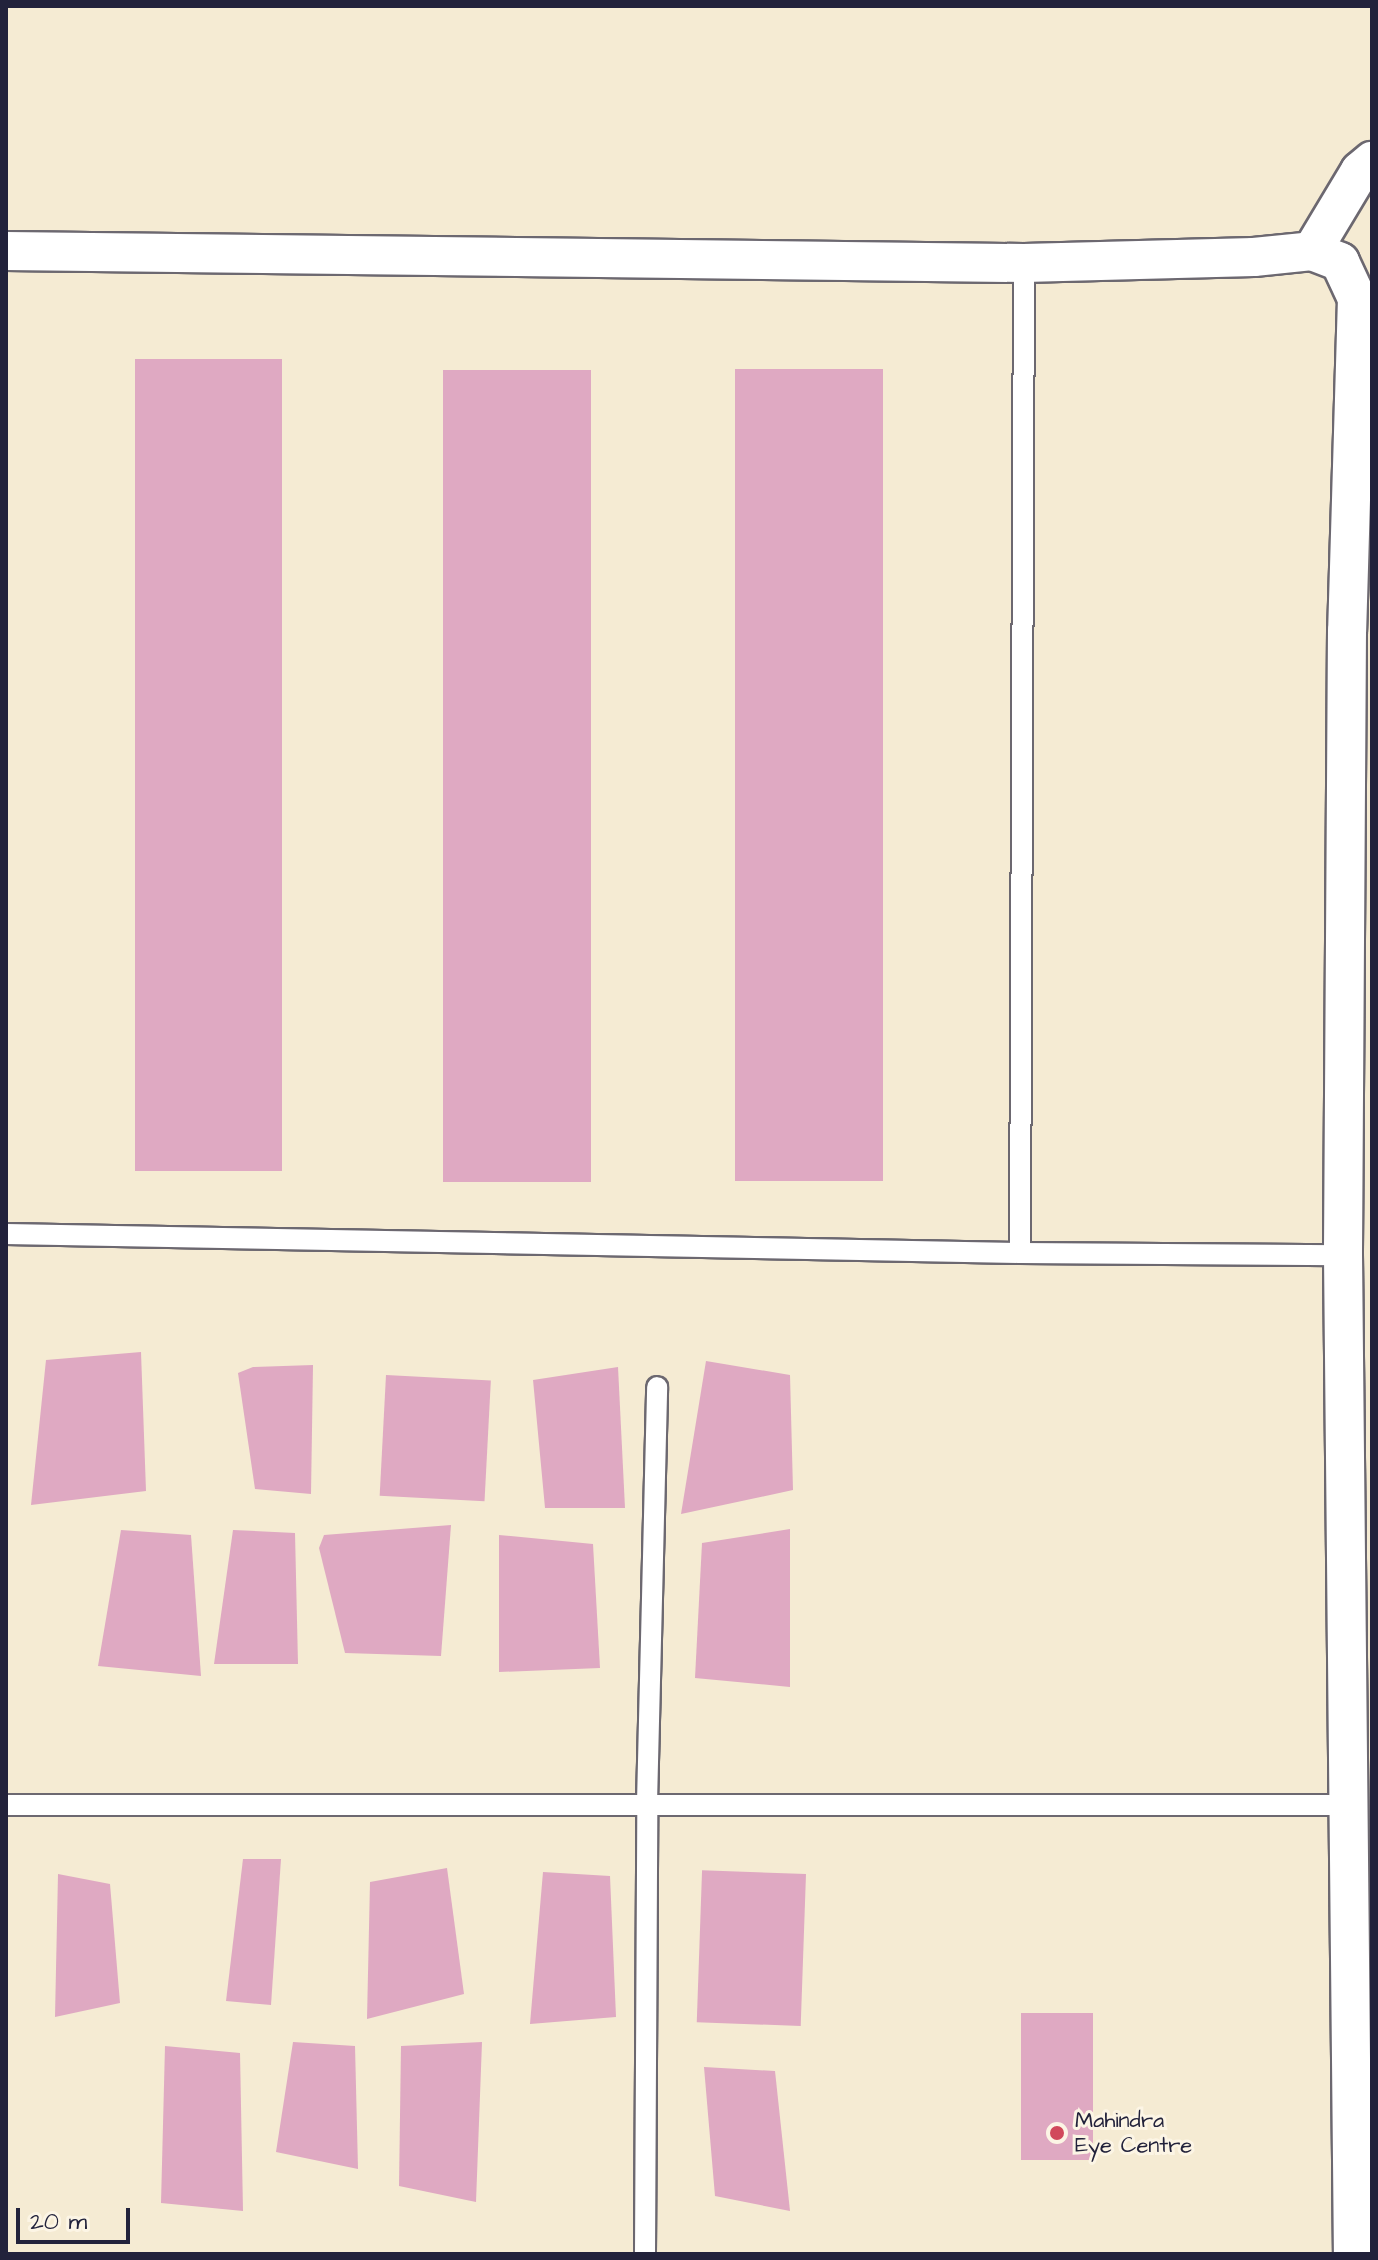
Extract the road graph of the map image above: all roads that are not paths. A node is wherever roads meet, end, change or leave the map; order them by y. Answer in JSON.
{"nodes":[{"id":1,"x":1372,"y":161,"type":"edge"},
{"id":2,"x":6,"y":251,"type":"edge"},
{"id":3,"x":1312,"y":251,"type":"junction"},
{"id":4,"x":1024,"y":263,"type":"junction"},
{"id":5,"x":1359,"y":631,"type":"edge"},
{"id":6,"x":1359,"y":1108,"type":"edge"},
{"id":7,"x":6,"y":1234,"type":"edge"},
{"id":8,"x":1020,"y":1253,"type":"junction"},
{"id":9,"x":1343,"y":1255,"type":"junction"},
{"id":10,"x":657,"y":1387,"type":"dead end"},
{"id":11,"x":647,"y":1803,"type":"junction"},
{"id":12,"x":6,"y":1805,"type":"edge"},
{"id":13,"x":1349,"y":1805,"type":"junction"},
{"id":14,"x":1361,"y":1980,"type":"edge"},
{"id":15,"x":645,"y":2254,"type":"edge"},
{"id":16,"x":1353,"y":2254,"type":"edge"}],
"edges":[{"from":1,"to":3,"type":"street"},
{"from":2,"to":4,"type":"street"},
{"from":3,"to":4,"type":"street"},
{"from":3,"to":5,"type":"street"},
{"from":4,"to":8,"type":"lane"},
{"from":5,"to":6,"type":"street"},
{"from":6,"to":9,"type":"street"},
{"from":7,"to":8,"type":"lane"},
{"from":8,"to":9,"type":"lane"},
{"from":9,"to":13,"type":"street"},
{"from":10,"to":11,"type":"lane"},
{"from":11,"to":12,"type":"lane"},
{"from":11,"to":13,"type":"lane"},
{"from":11,"to":15,"type":"lane"},
{"from":13,"to":14,"type":"street"},
{"from":14,"to":16,"type":"street"}]}
